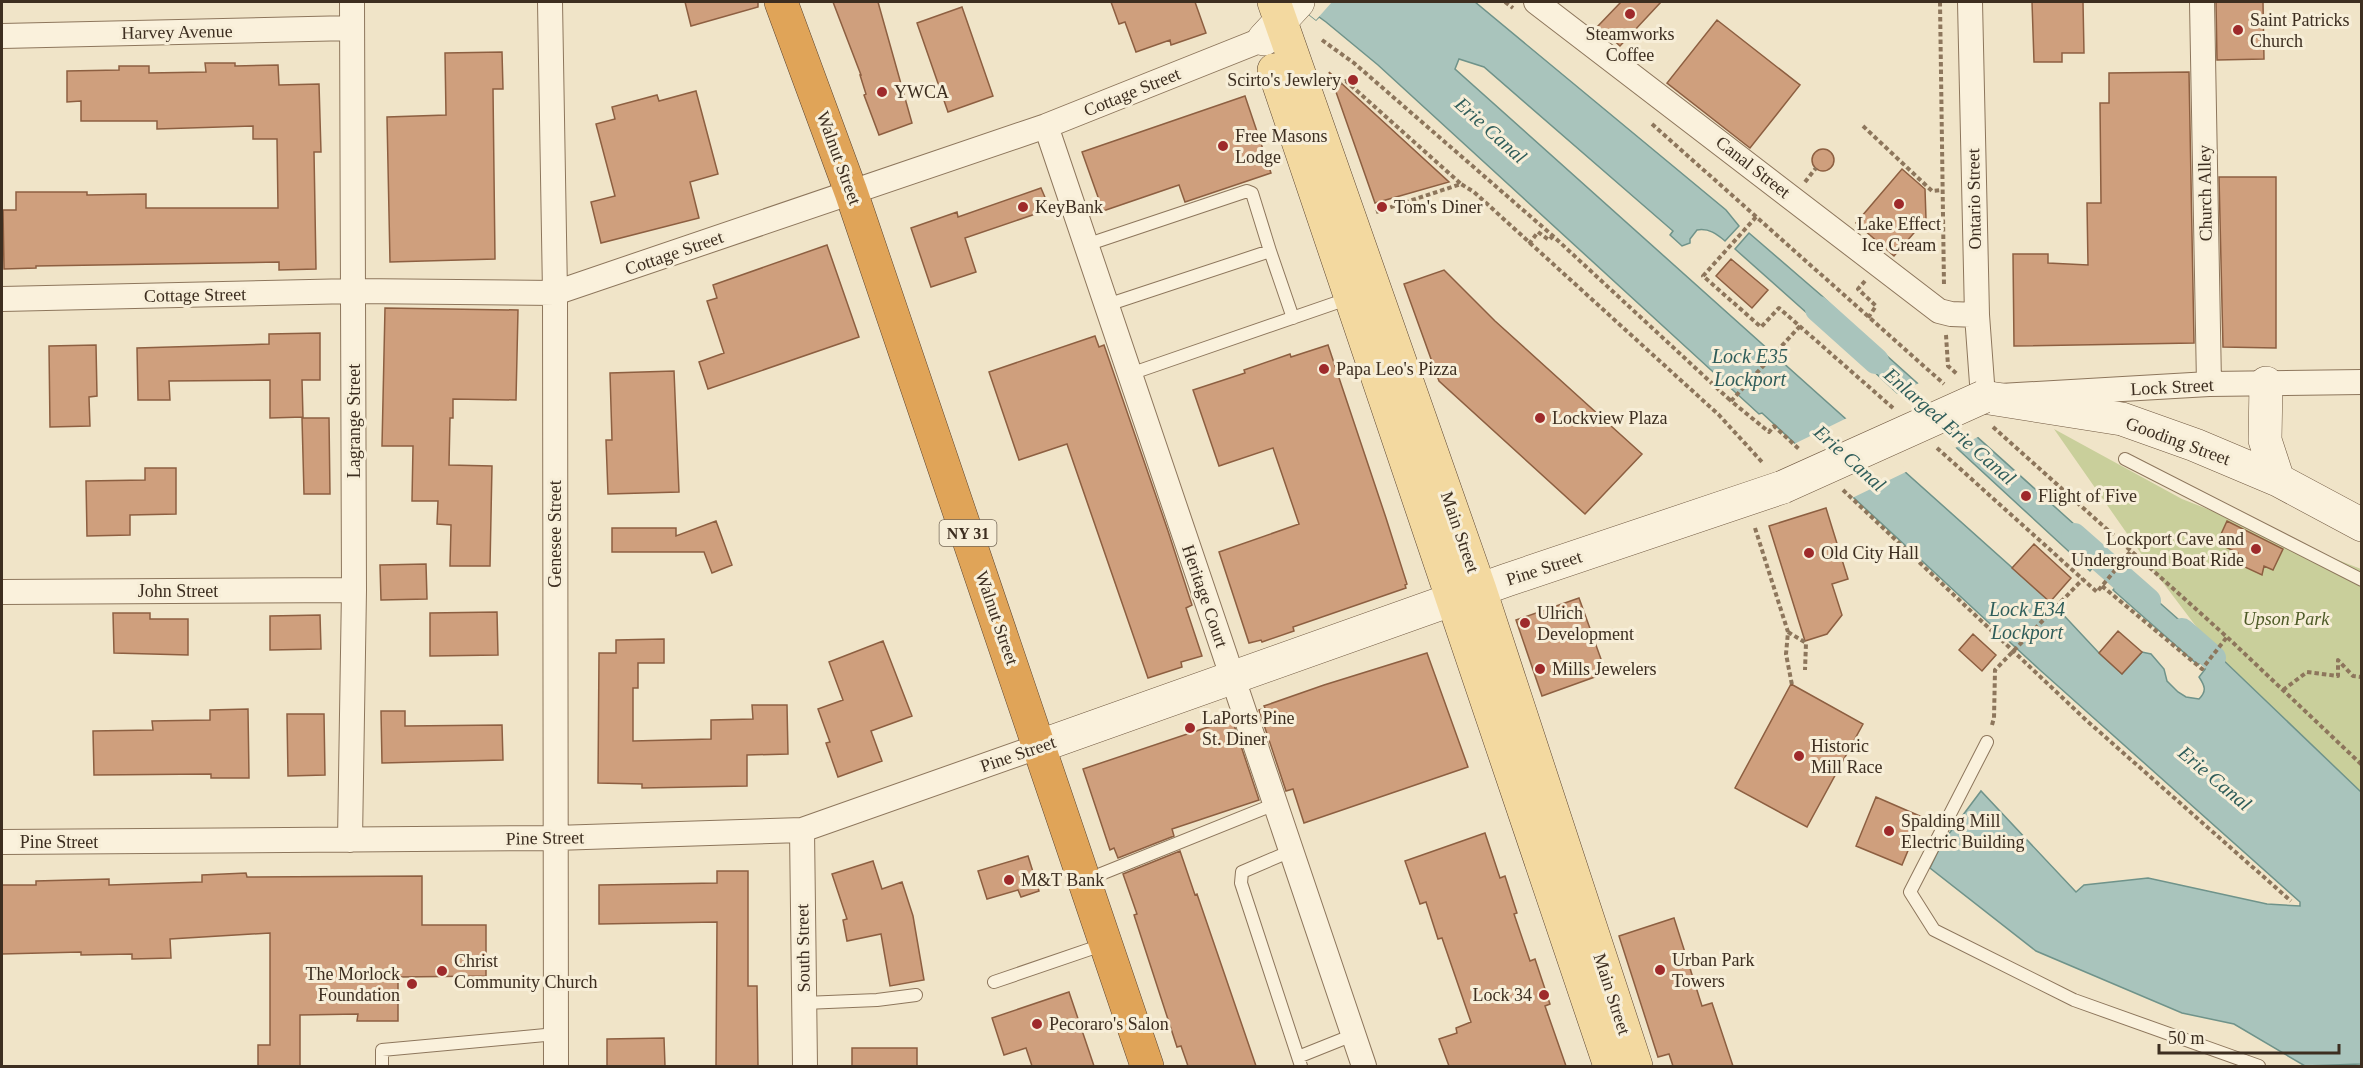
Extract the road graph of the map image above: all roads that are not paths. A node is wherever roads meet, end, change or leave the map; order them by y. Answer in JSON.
{"nodes":[{"id":1,"x":352,"y":2,"type":"edge"},
{"id":2,"x":550,"y":2,"type":"edge"},
{"id":3,"x":780,"y":2,"type":"edge"},
{"id":4,"x":1251,"y":2,"type":"edge"},
{"id":5,"x":1536,"y":2,"type":"edge"},
{"id":6,"x":1970,"y":2,"type":"edge"},
{"id":7,"x":2202,"y":2,"type":"edge"},
{"id":8,"x":1283,"y":14,"type":"edge"},
{"id":9,"x":352,"y":28,"type":"junction"},
{"id":10,"x":2,"y":36,"type":"edge"},
{"id":11,"x":1046,"y":126,"type":"junction"},
{"id":12,"x":851,"y":192,"type":"junction"},
{"id":13,"x":1086,"y":245,"type":"junction"},
{"id":14,"x":1270,"y":251,"type":"junction"},
{"id":15,"x":354,"y":291,"type":"junction"},
{"id":16,"x":555,"y":293,"type":"junction"},
{"id":17,"x":1351,"y":298,"type":"junction"},
{"id":18,"x":2,"y":299,"type":"edge"},
{"id":19,"x":1107,"y":305,"type":"junction"},
{"id":20,"x":1977,"y":315,"type":"junction"},
{"id":21,"x":1293,"y":318,"type":"junction"},
{"id":22,"x":1130,"y":374,"type":"junction"},
{"id":23,"x":2361,"y":382,"type":"edge"},
{"id":24,"x":2265,"y":383,"type":"junction"},
{"id":25,"x":2209,"y":384,"type":"junction"},
{"id":26,"x":1983,"y":397,"type":"junction"},
{"id":27,"x":2126,"y":459,"type":"dead end"},
{"id":28,"x":2278,"y":480,"type":"junction"},
{"id":29,"x":2361,"y":525,"type":"edge"},
{"id":30,"x":2361,"y":580,"type":"edge"},
{"id":31,"x":354,"y":590,"type":"junction"},
{"id":32,"x":2,"y":592,"type":"edge"},
{"id":33,"x":1467,"y":595,"type":"junction"},
{"id":34,"x":1233,"y":679,"type":"junction"},
{"id":35,"x":1987,"y":742,"type":"road end"},
{"id":36,"x":1040,"y":746,"type":"junction"},
{"id":37,"x":1275,"y":804,"type":"junction"},
{"id":38,"x":802,"y":830,"type":"junction"},
{"id":39,"x":555,"y":838,"type":"junction"},
{"id":40,"x":350,"y":840,"type":"junction"},
{"id":41,"x":2,"y":842,"type":"edge"},
{"id":42,"x":1291,"y":851,"type":"junction"},
{"id":43,"x":1085,"y":880,"type":"junction"},
{"id":44,"x":1106,"y":944,"type":"junction"},
{"id":45,"x":994,"y":982,"type":"dead end"},
{"id":46,"x":916,"y":995,"type":"dead end"},
{"id":47,"x":804,"y":1003,"type":"junction"},
{"id":48,"x":556,"y":1034,"type":"junction"},
{"id":49,"x":1353,"y":1035,"type":"junction"},
{"id":50,"x":1299,"y":1062,"type":"edge"},
{"id":51,"x":382,"y":1066,"type":"edge"},
{"id":52,"x":556,"y":1066,"type":"edge"},
{"id":53,"x":805,"y":1066,"type":"edge"},
{"id":54,"x":1147,"y":1066,"type":"edge"},
{"id":55,"x":1364,"y":1066,"type":"edge"},
{"id":56,"x":1610,"y":1066,"type":"edge"},
{"id":57,"x":1636,"y":1066,"type":"edge"},
{"id":58,"x":2259,"y":1066,"type":"edge"}],
"edges":[{"from":1,"to":9,"type":"street","name":"Lagrange Street"},
{"from":2,"to":16,"type":"street","name":"Genesee Street"},
{"from":3,"to":12,"type":"highway","name":"Walnut Street","number":"NY 31"},
{"from":4,"to":8,"type":"main road","name":"Main Street"},
{"from":5,"to":20,"type":"street","name":"Canal Street"},
{"from":6,"to":20,"type":"street","name":"Ontario Street"},
{"from":7,"to":25,"type":"street","name":"Church Alley"},
{"from":8,"to":11,"type":"street","name":"Cottage Street"},
{"from":8,"to":17,"type":"main road","name":"Main Street"},
{"from":8,"to":33,"type":"main road","name":"Main Street"},
{"from":9,"to":10,"type":"street","name":"Harvey Avenue"},
{"from":9,"to":15,"type":"street","name":"Lagrange Street"},
{"from":11,"to":12,"type":"street","name":"Cottage Street"},
{"from":11,"to":13,"type":"street","name":"Heritage Court"},
{"from":12,"to":16,"type":"street","name":"Cottage Street"},
{"from":12,"to":36,"type":"highway","name":"Walnut Street","number":"NY 31"},
{"from":13,"to":14,"type":"lane"},
{"from":13,"to":19,"type":"street","name":"Heritage Court"},
{"from":14,"to":19,"type":"lane"},
{"from":14,"to":21,"type":"lane"},
{"from":15,"to":16,"type":"street","name":"Cottage Street"},
{"from":15,"to":18,"type":"street","name":"Cottage Street"},
{"from":15,"to":31,"type":"street","name":"Lagrange Street"},
{"from":16,"to":39,"type":"street","name":"Genesee Street"},
{"from":17,"to":21,"type":"lane"},
{"from":17,"to":33,"type":"main road","name":"Main Street"},
{"from":19,"to":22,"type":"street","name":"Heritage Court"},
{"from":20,"to":26,"type":"street","name":"Ontario Street"},
{"from":21,"to":22,"type":"lane"},
{"from":22,"to":34,"type":"street","name":"Heritage Court"},
{"from":23,"to":24,"type":"street","name":"Lock Street"},
{"from":24,"to":25,"type":"street","name":"Lock Street"},
{"from":24,"to":28,"type":"street"},
{"from":25,"to":26,"type":"street","name":"Lock Street"},
{"from":26,"to":28,"type":"street","name":"Gooding Street"},
{"from":26,"to":33,"type":"street","name":"Pine Street","bridge":true},
{"from":27,"to":30,"type":"lane"},
{"from":28,"to":29,"type":"street","name":"Gooding Street"},
{"from":31,"to":32,"type":"street","name":"John Street"},
{"from":31,"to":40,"type":"street","name":"Lagrange Street"},
{"from":33,"to":34,"type":"street","name":"Pine Street"},
{"from":33,"to":56,"type":"main road","name":"Main Street"},
{"from":33,"to":57,"type":"main road","name":"Main Street"},
{"from":34,"to":36,"type":"street","name":"Pine Street"},
{"from":34,"to":37,"type":"street","name":"Heritage Court"},
{"from":35,"to":58,"type":"lane"},
{"from":36,"to":38,"type":"street","name":"Pine Street"},
{"from":36,"to":43,"type":"highway","name":"Walnut Street","number":"NY 31"},
{"from":37,"to":42,"type":"street","name":"Heritage Court"},
{"from":37,"to":43,"type":"lane"},
{"from":38,"to":39,"type":"street","name":"Pine Street"},
{"from":38,"to":47,"type":"street","name":"South Street"},
{"from":39,"to":40,"type":"street","name":"Pine Street"},
{"from":39,"to":48,"type":"street","name":"Genesee Street"},
{"from":40,"to":41,"type":"street","name":"Pine Street"},
{"from":42,"to":49,"type":"street","name":"Heritage Court"},
{"from":42,"to":50,"type":"lane"},
{"from":43,"to":44,"type":"highway","name":"Walnut Street","number":"NY 31"},
{"from":44,"to":45,"type":"lane"},
{"from":44,"to":54,"type":"highway","name":"Walnut Street","number":"NY 31"},
{"from":46,"to":47,"type":"lane"},
{"from":47,"to":53,"type":"street","name":"South Street"},
{"from":48,"to":51,"type":"lane"},
{"from":48,"to":52,"type":"street","name":"Genesee Street"},
{"from":49,"to":50,"type":"lane"},
{"from":49,"to":55,"type":"street","name":"Heritage Court"}]}
